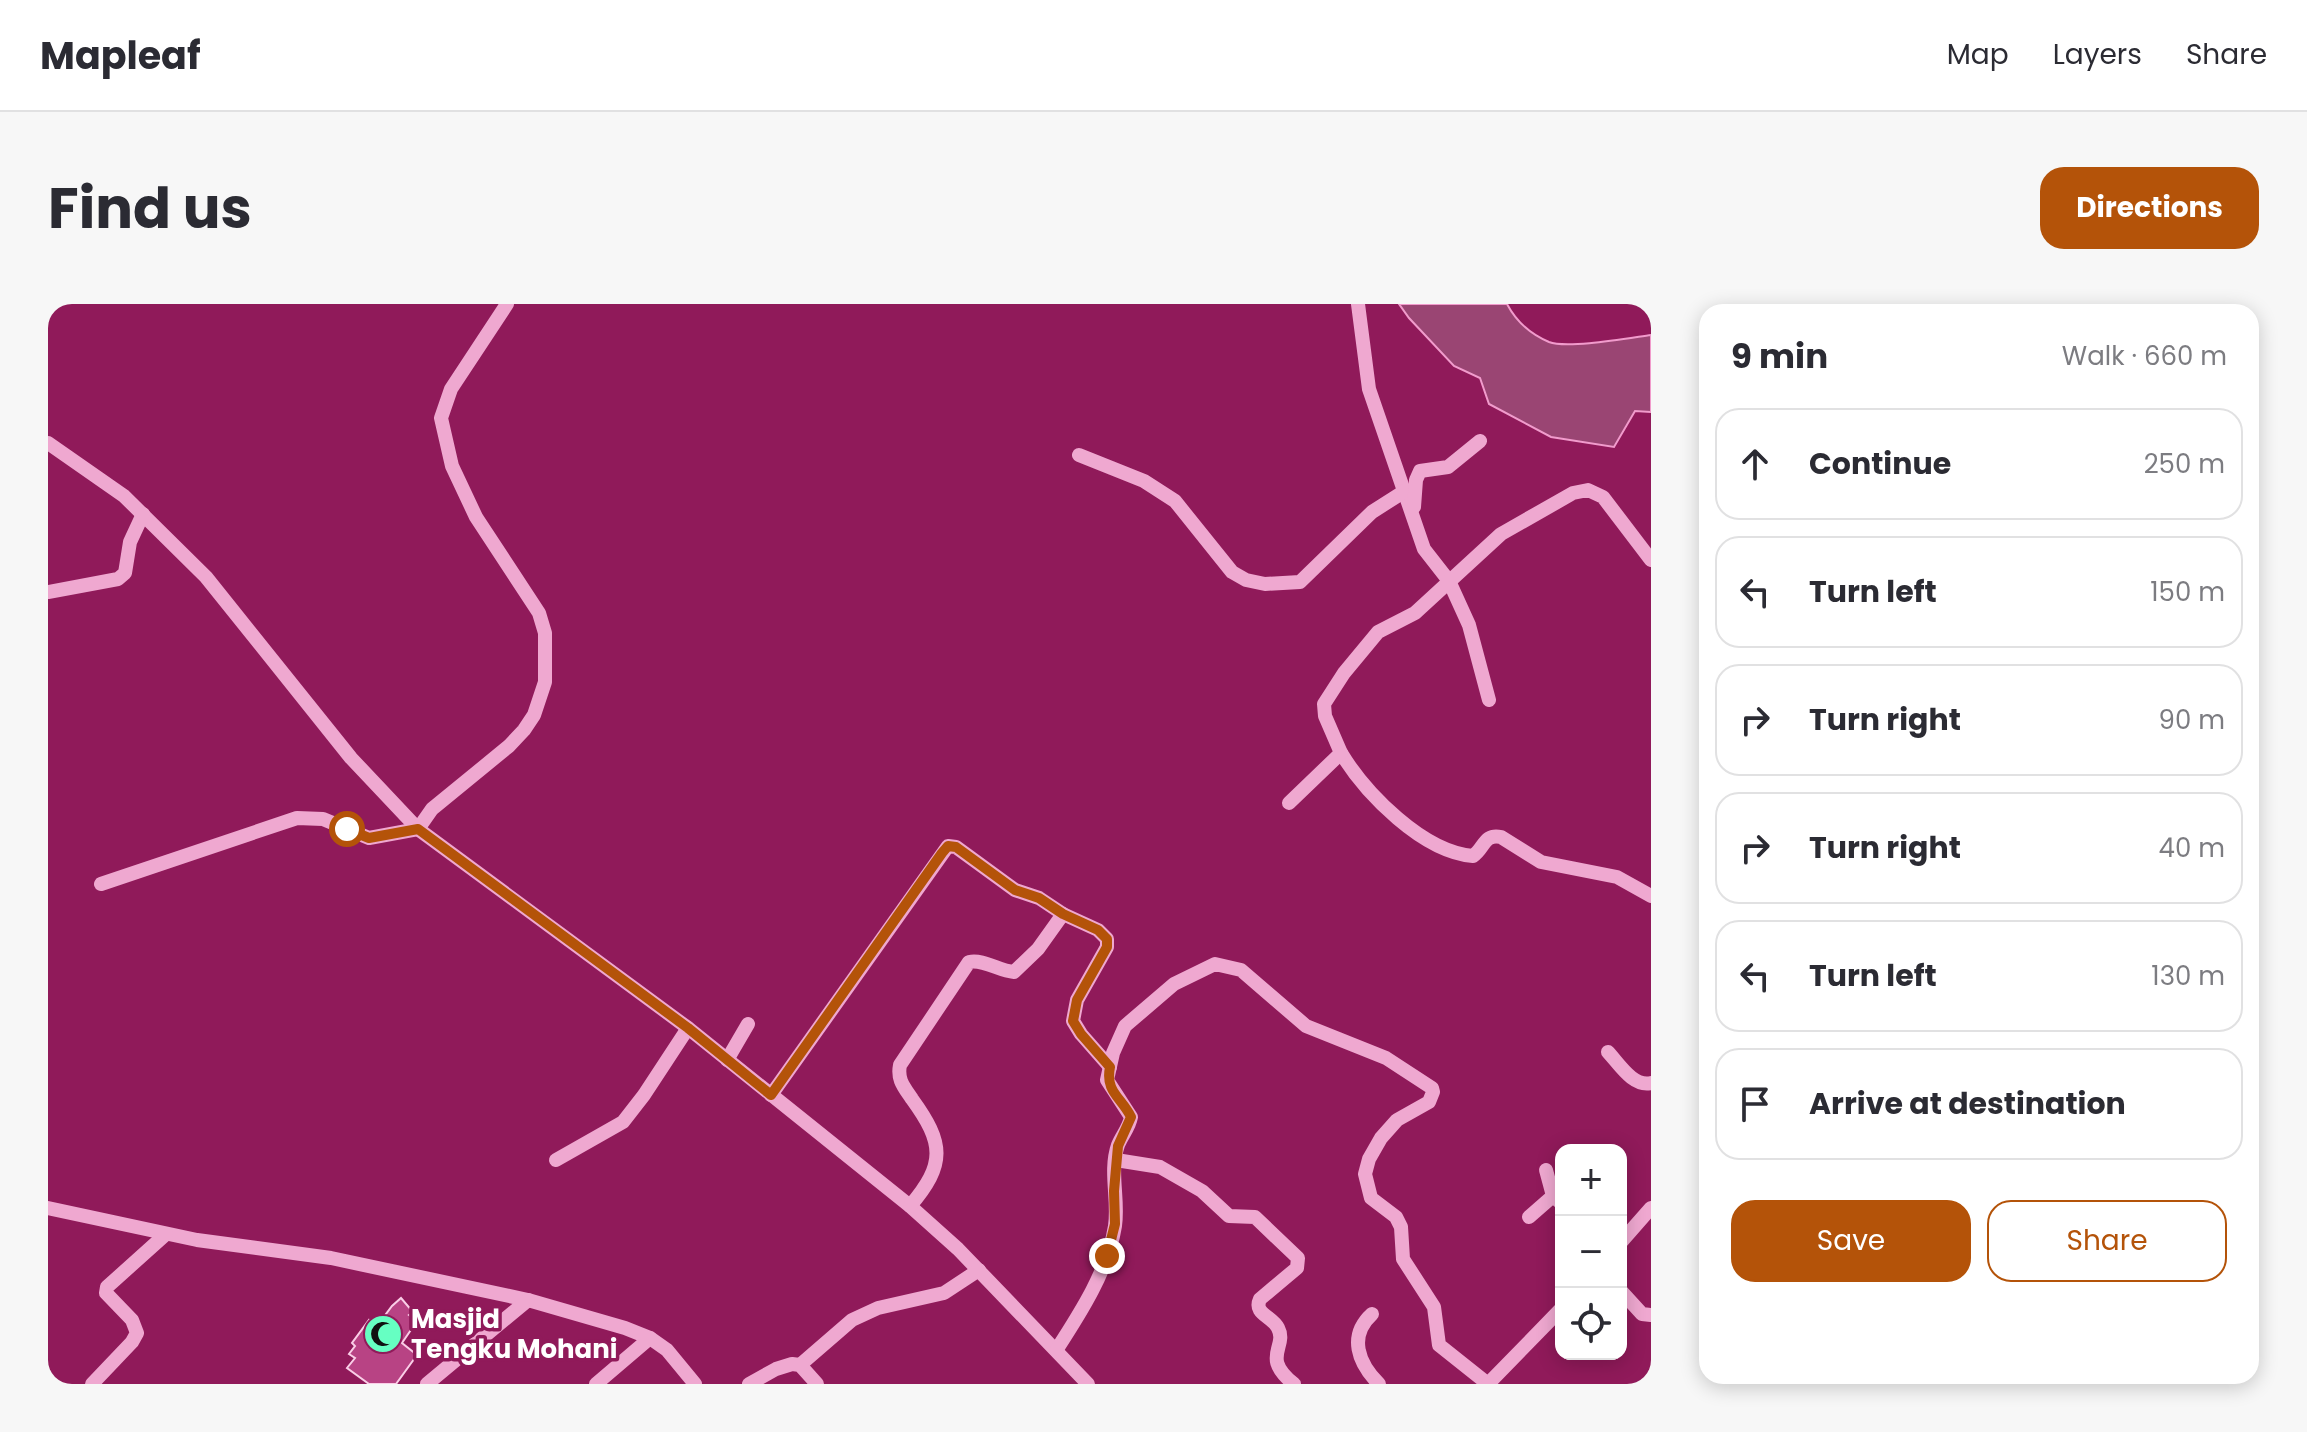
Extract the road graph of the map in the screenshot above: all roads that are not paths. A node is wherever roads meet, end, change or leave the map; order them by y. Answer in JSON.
{"nodes":[{"id":1,"x":507,"y":304,"type":"edge"},
{"id":2,"x":1358,"y":304,"type":"edge"},
{"id":3,"x":1480,"y":441,"type":"dead end"},
{"id":4,"x":48,"y":443,"type":"edge"},
{"id":5,"x":1079,"y":455,"type":"dead end"},
{"id":6,"x":1405,"y":491,"type":"junction"},
{"id":7,"x":143,"y":514,"type":"junction"},
{"id":8,"x":1413,"y":515,"type":"junction"},
{"id":9,"x":1651,"y":560,"type":"edge"},
{"id":10,"x":1449,"y":581,"type":"junction"},
{"id":11,"x":48,"y":592,"type":"edge"},
{"id":12,"x":1489,"y":700,"type":"dead end"},
{"id":13,"x":1341,"y":753,"type":"junction"},
{"id":14,"x":1289,"y":803,"type":"dead end"},
{"id":15,"x":418,"y":829,"type":"junction"},
{"id":16,"x":101,"y":884,"type":"dead end"},
{"id":17,"x":1651,"y":896,"type":"edge"},
{"id":18,"x":1063,"y":914,"type":"junction"},
{"id":19,"x":748,"y":1024,"type":"dead end"},
{"id":20,"x":688,"y":1028,"type":"junction"},
{"id":21,"x":1608,"y":1052,"type":"dead end"},
{"id":22,"x":727,"y":1060,"type":"junction"},
{"id":23,"x":1110,"y":1067,"type":"junction"},
{"id":24,"x":1651,"y":1083,"type":"edge"},
{"id":25,"x":771,"y":1095,"type":"junction"},
{"id":26,"x":556,"y":1160,"type":"dead end"},
{"id":27,"x":1116,"y":1160,"type":"junction"},
{"id":28,"x":1546,"y":1170,"type":"dead end"},
{"id":29,"x":1555,"y":1195,"type":"edge"},
{"id":30,"x":1555,"y":1201,"type":"edge"},
{"id":31,"x":910,"y":1206,"type":"junction"},
{"id":32,"x":48,"y":1208,"type":"edge"},
{"id":33,"x":1651,"y":1208,"type":"edge"},
{"id":34,"x":1529,"y":1217,"type":"dead end"},
{"id":35,"x":166,"y":1234,"type":"junction"},
{"id":36,"x":1627,"y":1235,"type":"edge"},
{"id":37,"x":979,"y":1270,"type":"junction"},
{"id":38,"x":1627,"y":1298,"type":"edge"},
{"id":39,"x":528,"y":1300,"type":"junction"},
{"id":40,"x":1372,"y":1314,"type":"dead end"},
{"id":41,"x":1555,"y":1315,"type":"edge"},
{"id":42,"x":1651,"y":1315,"type":"edge"},
{"id":43,"x":650,"y":1338,"type":"junction"},
{"id":44,"x":1057,"y":1349,"type":"junction"},
{"id":45,"x":800,"y":1365,"type":"junction"},
{"id":46,"x":92,"y":1384,"type":"edge"},
{"id":47,"x":427,"y":1384,"type":"edge"},
{"id":48,"x":596,"y":1384,"type":"edge"},
{"id":49,"x":695,"y":1384,"type":"edge"},
{"id":50,"x":749,"y":1384,"type":"edge"},
{"id":51,"x":817,"y":1384,"type":"edge"},
{"id":52,"x":1088,"y":1384,"type":"edge"},
{"id":53,"x":1294,"y":1384,"type":"edge"},
{"id":54,"x":1379,"y":1384,"type":"edge"},
{"id":55,"x":1488,"y":1384,"type":"edge"}],
"edges":[{"from":1,"to":15,"type":"street"},
{"from":2,"to":6,"type":"street"},
{"from":3,"to":8,"type":"street"},
{"from":4,"to":7,"type":"street"},
{"from":5,"to":6,"type":"street"},
{"from":6,"to":8,"type":"street"},
{"from":7,"to":11,"type":"street"},
{"from":7,"to":15,"type":"street"},
{"from":8,"to":10,"type":"street"},
{"from":9,"to":10,"type":"street"},
{"from":10,"to":12,"type":"street"},
{"from":10,"to":13,"type":"street"},
{"from":13,"to":14,"type":"street"},
{"from":13,"to":17,"type":"street"},
{"from":15,"to":16,"type":"street"},
{"from":15,"to":20,"type":"street"},
{"from":18,"to":23,"type":"street"},
{"from":18,"to":25,"type":"street"},
{"from":18,"to":31,"type":"street"},
{"from":19,"to":22,"type":"street"},
{"from":20,"to":22,"type":"street"},
{"from":20,"to":26,"type":"street"},
{"from":21,"to":24,"type":"street"},
{"from":22,"to":25,"type":"street"},
{"from":23,"to":27,"type":"street"},
{"from":23,"to":55,"type":"street"},
{"from":25,"to":31,"type":"street"},
{"from":27,"to":44,"type":"street"},
{"from":27,"to":53,"type":"street"},
{"from":28,"to":29,"type":"street"},
{"from":30,"to":34,"type":"street"},
{"from":31,"to":37,"type":"street"},
{"from":32,"to":35,"type":"street"},
{"from":33,"to":36,"type":"street"},
{"from":35,"to":39,"type":"street"},
{"from":35,"to":46,"type":"street"},
{"from":37,"to":44,"type":"street"},
{"from":37,"to":45,"type":"street"},
{"from":38,"to":42,"type":"street"},
{"from":39,"to":43,"type":"street"},
{"from":39,"to":47,"type":"street"},
{"from":40,"to":54,"type":"street"},
{"from":41,"to":55,"type":"street"},
{"from":43,"to":48,"type":"street"},
{"from":43,"to":49,"type":"street"},
{"from":44,"to":52,"type":"street"},
{"from":45,"to":50,"type":"street"},
{"from":45,"to":51,"type":"street"}]}
